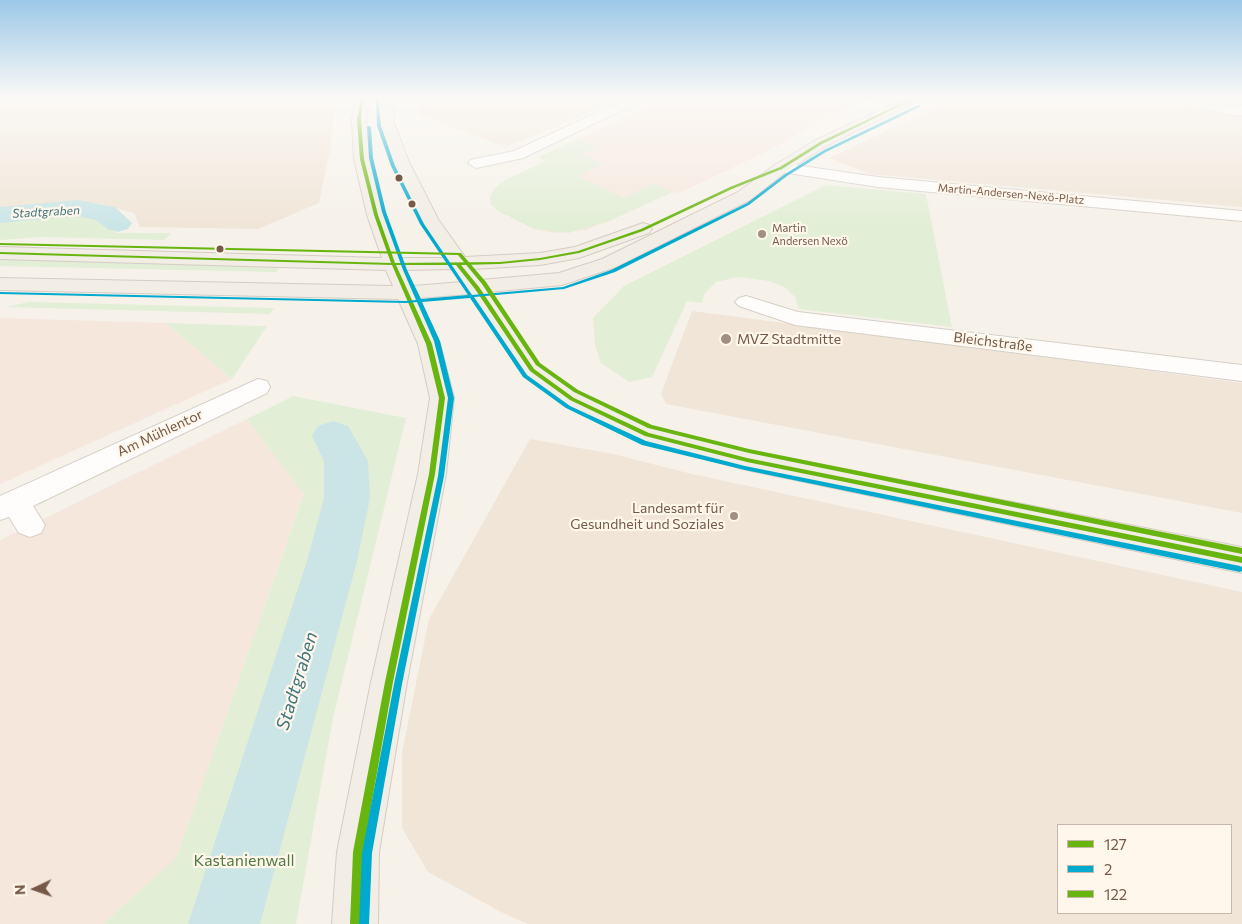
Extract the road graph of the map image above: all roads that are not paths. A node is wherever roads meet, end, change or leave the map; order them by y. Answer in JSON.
{"nodes":[{"id":1,"x":361,"y":141,"type":"edge"},
{"id":2,"x":394,"y":141,"type":"edge"},
{"id":3,"x":548,"y":141,"type":"edge"},
{"id":4,"x":827,"y":141,"type":"edge"},
{"id":5,"x":476,"y":162,"type":"dead end"},
{"id":6,"x":781,"y":168,"type":"junction"},
{"id":7,"x":1242,"y":216,"type":"edge"},
{"id":8,"x":0,"y":253,"type":"edge"},
{"id":9,"x":393,"y":264,"type":"junction"},
{"id":10,"x":457,"y":264,"type":"junction"},
{"id":11,"x":0,"y":284,"type":"edge"},
{"id":12,"x":476,"y":288,"type":"junction"},
{"id":13,"x":406,"y":293,"type":"junction"},
{"id":14,"x":746,"y":302,"type":"dead end"},
{"id":15,"x":1242,"y":373,"type":"edge"},
{"id":16,"x":258,"y":387,"type":"dead end"},
{"id":17,"x":15,"y":512,"type":"edge"},
{"id":18,"x":1242,"y":560,"type":"edge"},
{"id":19,"x":355,"y":924,"type":"edge"}],
"edges":[{"from":1,"to":9,"type":"main road"},
{"from":2,"to":10,"type":"main road"},
{"from":3,"to":5,"type":"street"},
{"from":4,"to":6,"type":"main road"},
{"from":6,"to":7,"type":"street","name":"Martin-Andersen-Nexö-Platz"},
{"from":6,"to":10,"type":"main road"},
{"from":6,"to":12,"type":"main road"},
{"from":8,"to":9,"type":"main road"},
{"from":9,"to":10,"type":"main road"},
{"from":9,"to":13,"type":"main road"},
{"from":10,"to":12,"type":"main road"},
{"from":11,"to":13,"type":"main road"},
{"from":12,"to":13,"type":"main road"},
{"from":12,"to":18,"type":"main road"},
{"from":13,"to":19,"type":"main road"},
{"from":14,"to":15,"type":"street","name":"Bleichstraße"},
{"from":16,"to":17,"type":"street","name":"Am Mühlentor"}]}
